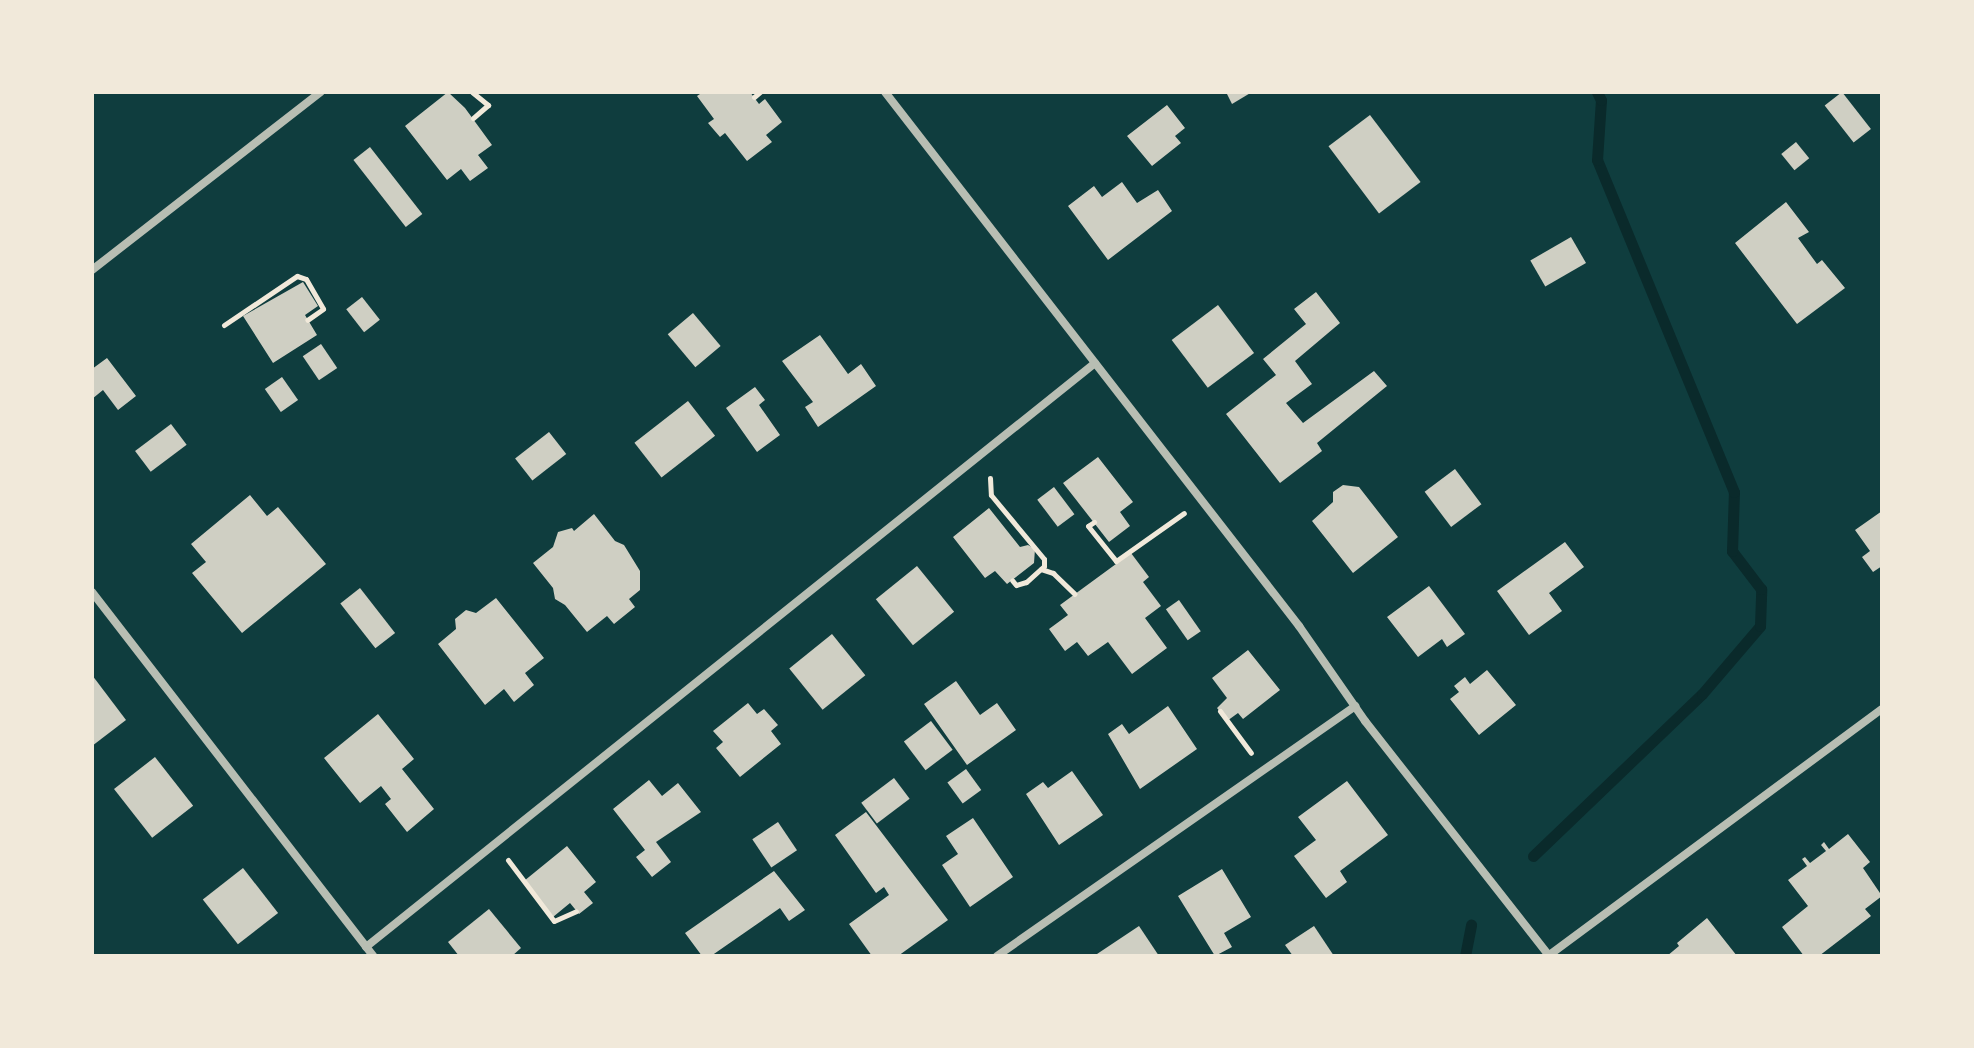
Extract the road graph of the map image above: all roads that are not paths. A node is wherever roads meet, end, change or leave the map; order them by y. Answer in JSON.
{"nodes":[{"id":1,"x":321,"y":92,"type":"edge"},
{"id":2,"x":885,"y":92,"type":"edge"},
{"id":3,"x":92,"y":270,"type":"edge"},
{"id":4,"x":1095,"y":363,"type":"junction"},
{"id":5,"x":92,"y":592,"type":"edge"},
{"id":6,"x":1355,"y":706,"type":"junction"},
{"id":7,"x":1882,"y":709,"type":"edge"},
{"id":8,"x":366,"y":947,"type":"junction"},
{"id":9,"x":373,"y":956,"type":"edge"},
{"id":10,"x":997,"y":956,"type":"edge"},
{"id":11,"x":1548,"y":956,"type":"edge"}],
"edges":[{"from":1,"to":3,"type":"street"},
{"from":2,"to":4,"type":"street"},
{"from":4,"to":6,"type":"street"},
{"from":4,"to":8,"type":"street"},
{"from":5,"to":8,"type":"street"},
{"from":6,"to":10,"type":"street"},
{"from":6,"to":11,"type":"street"},
{"from":7,"to":11,"type":"street"},
{"from":8,"to":9,"type":"street"}]}
